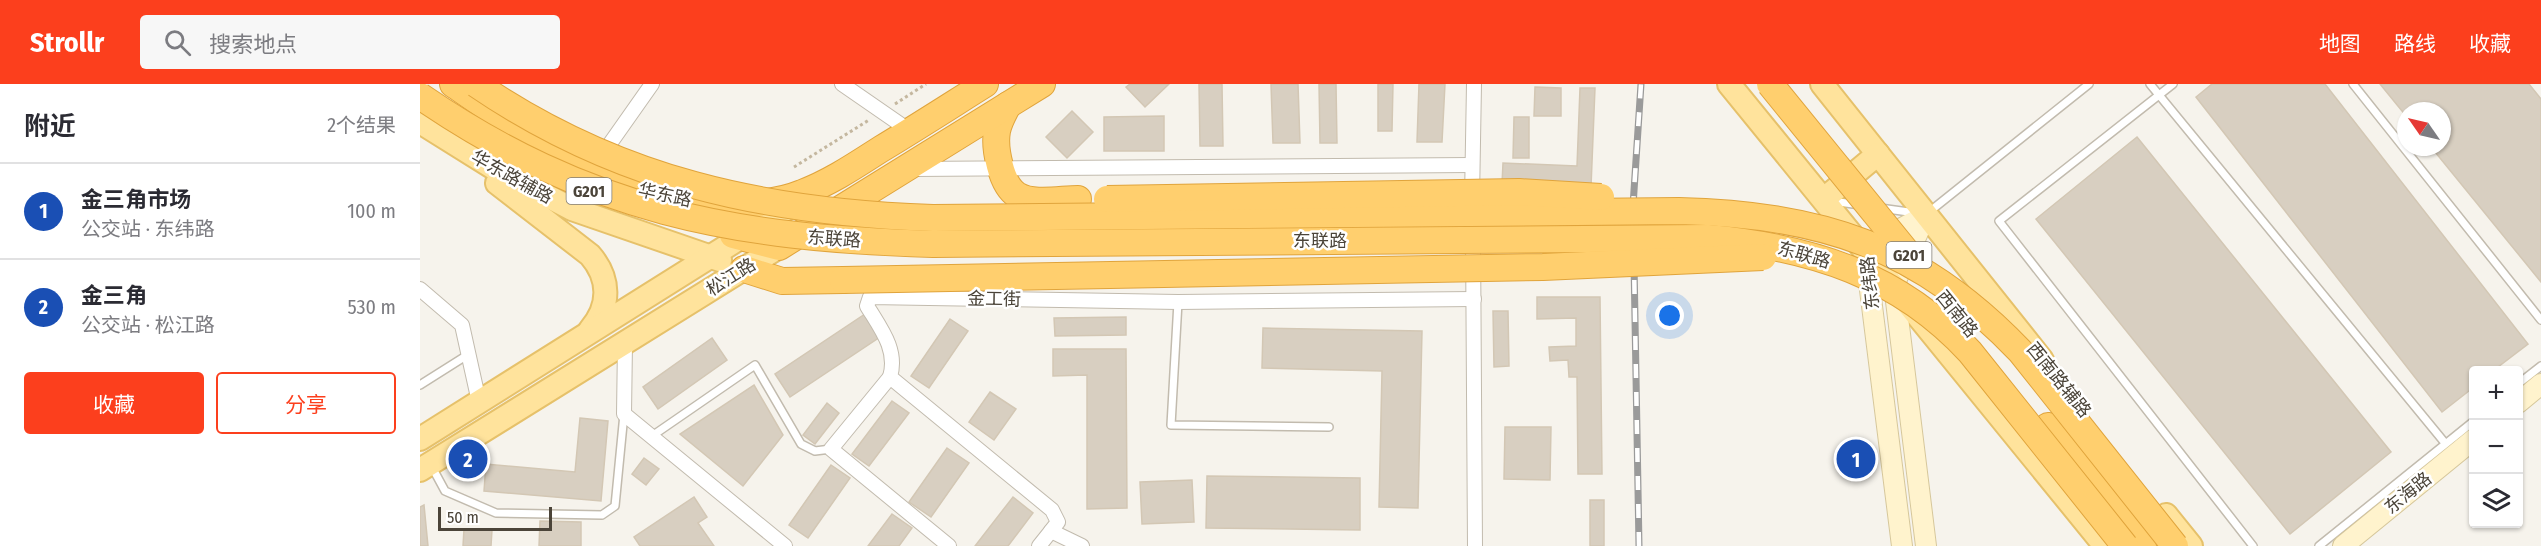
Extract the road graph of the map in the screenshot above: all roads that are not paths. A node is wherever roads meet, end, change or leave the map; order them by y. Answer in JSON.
{"nodes":[{"id":1,"x":421,"y":84,"type":"edge"},
{"id":2,"x":453,"y":84,"type":"edge"},
{"id":3,"x":476,"y":84,"type":"edge"},
{"id":4,"x":499,"y":84,"type":"edge"},
{"id":5,"x":652,"y":84,"type":"edge"},
{"id":6,"x":842,"y":84,"type":"edge"},
{"id":7,"x":985,"y":84,"type":"edge"},
{"id":8,"x":1042,"y":84,"type":"edge"},
{"id":9,"x":1474,"y":84,"type":"edge"},
{"id":10,"x":1730,"y":84,"type":"edge"},
{"id":11,"x":1770,"y":84,"type":"edge"},
{"id":12,"x":1790,"y":84,"type":"edge"},
{"id":13,"x":1822,"y":84,"type":"edge"},
{"id":14,"x":2089,"y":84,"type":"edge"},
{"id":15,"x":2150,"y":84,"type":"edge"},
{"id":16,"x":2173,"y":84,"type":"edge"},
{"id":17,"x":2353,"y":84,"type":"edge"},
{"id":18,"x":2159,"y":95,"type":"junction"},
{"id":19,"x":420,"y":96,"type":"edge"},
{"id":20,"x":1008,"y":105,"type":"junction"},
{"id":21,"x":420,"y":122,"type":"edge"},
{"id":22,"x":910,"y":131,"type":"junction"},
{"id":23,"x":446,"y":140,"type":"junction"},
{"id":24,"x":1878,"y":154,"type":"junction"},
{"id":25,"x":602,"y":155,"type":"junction"},
{"id":26,"x":1472,"y":165,"type":"junction"},
{"id":27,"x":1001,"y":169,"type":"junction"},
{"id":28,"x":904,"y":170,"type":"junction"},
{"id":29,"x":830,"y":182,"type":"junction"},
{"id":30,"x":1824,"y":199,"type":"junction"},
{"id":31,"x":734,"y":204,"type":"junction"},
{"id":32,"x":1721,"y":212,"type":"junction"},
{"id":33,"x":1926,"y":215,"type":"junction"},
{"id":34,"x":741,"y":237,"type":"junction"},
{"id":35,"x":779,"y":247,"type":"junction"},
{"id":36,"x":1865,"y":249,"type":"junction"},
{"id":37,"x":710,"y":257,"type":"junction"},
{"id":38,"x":1839,"y":265,"type":"junction"},
{"id":39,"x":744,"y":269,"type":"junction"},
{"id":40,"x":1894,"y":285,"type":"junction"},
{"id":41,"x":420,"y":289,"type":"edge"},
{"id":42,"x":1474,"y":299,"type":"junction"},
{"id":43,"x":1178,"y":302,"type":"junction"},
{"id":44,"x":2541,"y":320,"type":"edge"},
{"id":45,"x":582,"y":337,"type":"junction"},
{"id":46,"x":625,"y":343,"type":"junction"},
{"id":47,"x":469,"y":354,"type":"junction"},
{"id":48,"x":2541,"y":366,"type":"edge"},
{"id":49,"x":890,"y":377,"type":"junction"},
{"id":50,"x":2523,"y":380,"type":"edge"},
{"id":51,"x":2541,"y":384,"type":"edge"},
{"id":52,"x":420,"y":385,"type":"edge"},
{"id":53,"x":2523,"y":399,"type":"edge"},
{"id":54,"x":479,"y":402,"type":"junction"},
{"id":55,"x":624,"y":414,"type":"junction"},
{"id":56,"x":2053,"y":422,"type":"junction"},
{"id":57,"x":2469,"y":425,"type":"edge"},
{"id":58,"x":1329,"y":427,"type":"dead end"},
{"id":59,"x":652,"y":436,"type":"junction"},
{"id":60,"x":420,"y":439,"type":"edge"},
{"id":61,"x":2445,"y":443,"type":"junction"},
{"id":62,"x":2469,"y":443,"type":"edge"},
{"id":63,"x":831,"y":449,"type":"junction"},
{"id":64,"x":425,"y":467,"type":"edge"},
{"id":65,"x":1051,"y":531,"type":"junction"},
{"id":66,"x":785,"y":546,"type":"edge"},
{"id":67,"x":949,"y":546,"type":"edge"},
{"id":68,"x":1039,"y":546,"type":"edge"},
{"id":69,"x":1082,"y":546,"type":"edge"},
{"id":70,"x":1475,"y":546,"type":"edge"},
{"id":71,"x":1902,"y":546,"type":"edge"},
{"id":72,"x":1926,"y":546,"type":"edge"},
{"id":73,"x":2105,"y":546,"type":"edge"},
{"id":74,"x":2125,"y":546,"type":"edge"},
{"id":75,"x":2143,"y":546,"type":"edge"},
{"id":76,"x":2160,"y":546,"type":"edge"},
{"id":77,"x":2175,"y":546,"type":"edge"},
{"id":78,"x":2191,"y":546,"type":"edge"},
{"id":79,"x":2253,"y":546,"type":"edge"},
{"id":80,"x":2319,"y":546,"type":"edge"},
{"id":81,"x":2343,"y":546,"type":"edge"}],
"edges":[{"from":1,"to":34,"type":"highway","name":"华东路","number":"G201"},
{"from":2,"to":31,"type":"highway","name":"华东路","number":"G201"},
{"from":3,"to":32,"type":"highway","name":"东联路","bridge":true},
{"from":4,"to":25,"type":"main road"},
{"from":5,"to":25,"type":"street"},
{"from":6,"to":22,"type":"street"},
{"from":7,"to":22,"type":"highway","name":"松江路","number":"G201"},
{"from":8,"to":20,"type":"highway","name":"松江路"},
{"from":9,"to":26,"type":"street"},
{"from":10,"to":30,"type":"main road"},
{"from":11,"to":56,"type":"highway","name":"西南路","number":"G201","bridge":true},
{"from":12,"to":56,"type":"highway","name":"西南路","number":"G201","bridge":true},
{"from":13,"to":24,"type":"main road"},
{"from":14,"to":33,"type":"lane"},
{"from":15,"to":18,"type":"lane"},
{"from":16,"to":18,"type":"lane"},
{"from":17,"to":44,"type":"lane"},
{"from":18,"to":61,"type":"lane"},
{"from":18,"to":79,"type":"lane"},
{"from":19,"to":38,"type":"highway","name":"东联路","bridge":true},
{"from":20,"to":27,"type":"highway"},
{"from":20,"to":28,"type":"highway","name":"松江路"},
{"from":21,"to":23,"type":"main road","name":"华东路辅路"},
{"from":22,"to":29,"type":"highway","name":"松江路","number":"G201"},
{"from":23,"to":37,"type":"main road","name":"华东路辅路"},
{"from":23,"to":45,"type":"main road"},
{"from":24,"to":30,"type":"main road"},
{"from":24,"to":33,"type":"main road"},
{"from":25,"to":31,"type":"main road"},
{"from":26,"to":27,"type":"street"},
{"from":26,"to":42,"type":"street"},
{"from":27,"to":28,"type":"street"},
{"from":27,"to":32,"type":"highway","bridge":true},
{"from":28,"to":35,"type":"highway","name":"松江路"},
{"from":29,"to":31,"type":"highway","name":"华东路","number":"G201"},
{"from":29,"to":34,"type":"main road","name":"松江路"},
{"from":30,"to":33,"type":"lane"},
{"from":30,"to":36,"type":"main road"},
{"from":32,"to":77,"type":"highway","name":"东联路","bridge":true},
{"from":33,"to":36,"type":"main road","name":"东纬路"},
{"from":33,"to":40,"type":"main road","name":"东纬路"},
{"from":33,"to":78,"type":"main road","name":"西南路辅路"},
{"from":34,"to":35,"type":"highway","name":"华东路","number":"G201"},
{"from":34,"to":37,"type":"main road","name":"松江路"},
{"from":35,"to":39,"type":"main road","name":"松江路"},
{"from":36,"to":40,"type":"main road"},
{"from":36,"to":71,"type":"main road","name":"东纬路"},
{"from":37,"to":39,"type":"main road","name":"华东路辅路"},
{"from":37,"to":45,"type":"main road","name":"松江路"},
{"from":38,"to":39,"type":"highway","bridge":true},
{"from":38,"to":74,"type":"highway","name":"东联路","bridge":true},
{"from":39,"to":46,"type":"main road","name":"松江路"},
{"from":40,"to":72,"type":"main road","name":"东纬路"},
{"from":40,"to":73,"type":"main road"},
{"from":41,"to":47,"type":"street"},
{"from":42,"to":43,"type":"street","name":"金工街"},
{"from":42,"to":70,"type":"street"},
{"from":43,"to":49,"type":"street","name":"金工街"},
{"from":43,"to":58,"type":"lane"},
{"from":45,"to":54,"type":"main road","name":"松江路"},
{"from":46,"to":55,"type":"street"},
{"from":46,"to":64,"type":"main road","name":"松江路"},
{"from":47,"to":52,"type":"lane"},
{"from":47,"to":54,"type":"street"},
{"from":48,"to":50,"type":"lane"},
{"from":49,"to":63,"type":"street"},
{"from":49,"to":65,"type":"street"},
{"from":51,"to":53,"type":"main road"},
{"from":54,"to":60,"type":"main road","name":"松江路"},
{"from":55,"to":59,"type":"street"},
{"from":55,"to":64,"type":"lane"},
{"from":56,"to":75,"type":"highway","name":"西南路","number":"G201"},
{"from":56,"to":76,"type":"highway","name":"西南路","number":"G201"},
{"from":57,"to":61,"type":"lane"},
{"from":59,"to":63,"type":"lane"},
{"from":59,"to":66,"type":"street"},
{"from":61,"to":80,"type":"lane"},
{"from":62,"to":81,"type":"main road","name":"东海路"},
{"from":63,"to":67,"type":"street"},
{"from":65,"to":68,"type":"street"},
{"from":65,"to":69,"type":"street"}]}
